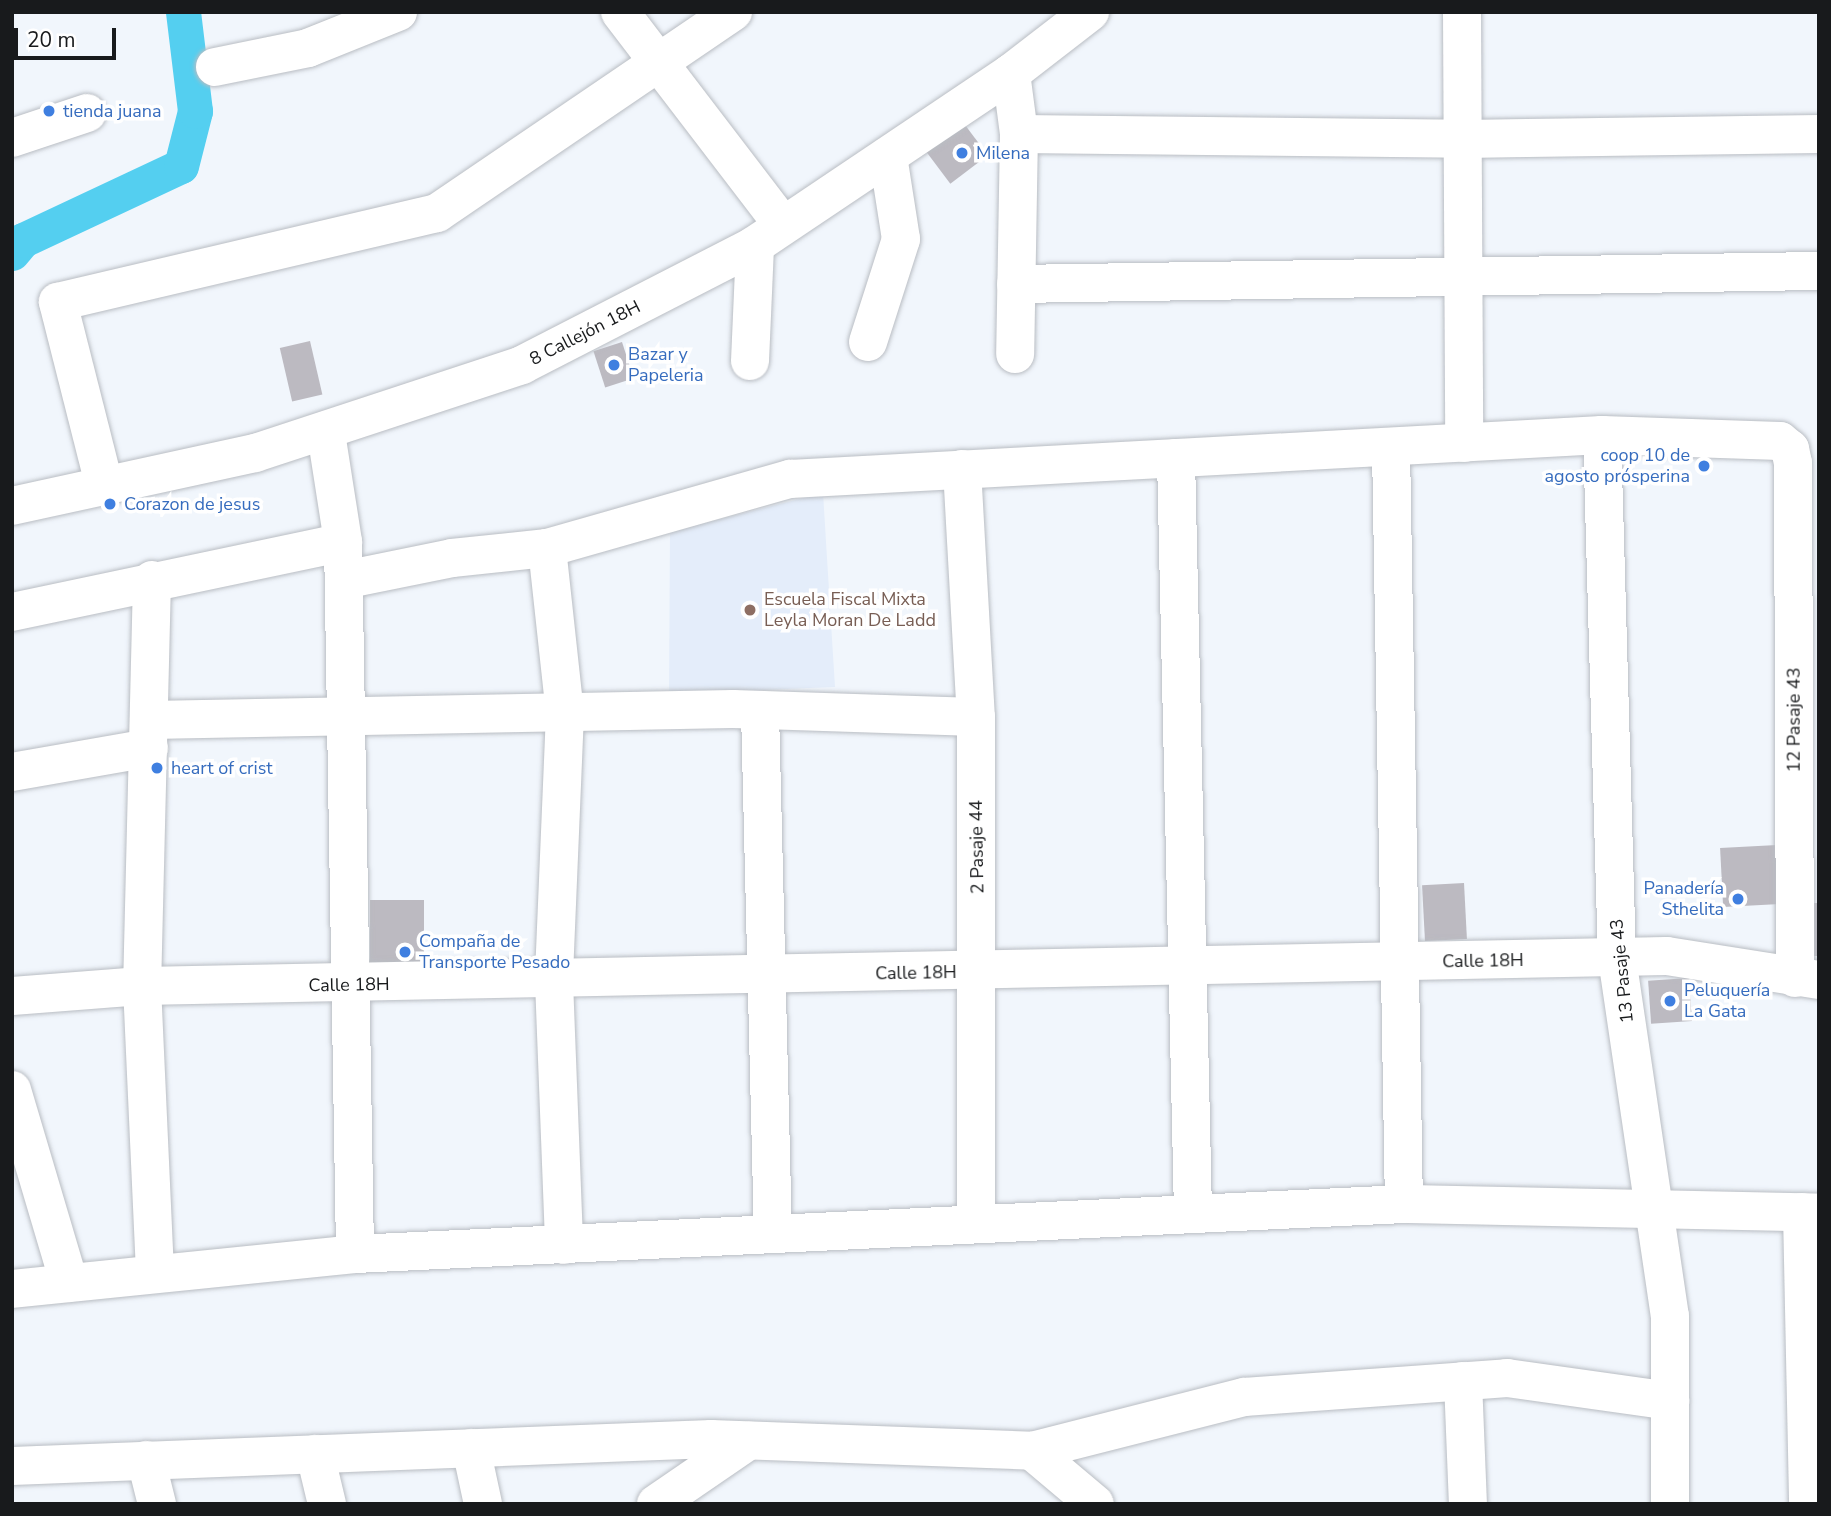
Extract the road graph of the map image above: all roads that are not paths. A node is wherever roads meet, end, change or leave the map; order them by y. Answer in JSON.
{"nodes":[{"id":1,"x":398,"y":12,"type":"edge"},
{"id":2,"x":620,"y":12,"type":"edge"},
{"id":3,"x":733,"y":12,"type":"edge"},
{"id":4,"x":1090,"y":12,"type":"edge"},
{"id":5,"x":1462,"y":12,"type":"edge"},
{"id":6,"x":663,"y":62,"type":"junction"},
{"id":7,"x":215,"y":67,"type":"dead end"},
{"id":8,"x":1011,"y":73,"type":"junction"},
{"id":9,"x":87,"y":113,"type":"dead end"},
{"id":10,"x":1018,"y":134,"type":"junction"},
{"id":11,"x":1819,"y":134,"type":"edge"},
{"id":12,"x":12,"y":138,"type":"edge"},
{"id":13,"x":1463,"y":139,"type":"junction"},
{"id":14,"x":888,"y":156,"type":"junction"},
{"id":15,"x":769,"y":235,"type":"junction"},
{"id":16,"x":1819,"y":271,"type":"edge"},
{"id":17,"x":1463,"y":277,"type":"junction"},
{"id":18,"x":1016,"y":284,"type":"junction"},
{"id":19,"x":868,"y":342,"type":"dead end"},
{"id":20,"x":1015,"y":354,"type":"dead end"},
{"id":21,"x":750,"y":361,"type":"dead end"},
{"id":22,"x":326,"y":433,"type":"junction"},
{"id":23,"x":1602,"y":435,"type":"junction"},
{"id":24,"x":1464,"y":443,"type":"junction"},
{"id":25,"x":1391,"y":447,"type":"junction"},
{"id":26,"x":1176,"y":458,"type":"junction"},
{"id":27,"x":962,"y":469,"type":"junction"},
{"id":28,"x":104,"y":484,"type":"junction"},
{"id":29,"x":12,"y":506,"type":"edge"},
{"id":30,"x":344,"y":542,"type":"junction"},
{"id":31,"x":547,"y":548,"type":"junction"},
{"id":32,"x":152,"y":580,"type":"junction"},
{"id":33,"x":344,"y":580,"type":"junction"},
{"id":34,"x":12,"y":612,"type":"edge"},
{"id":35,"x":760,"y":710,"type":"junction"},
{"id":36,"x":565,"y":713,"type":"junction"},
{"id":37,"x":347,"y":717,"type":"junction"},
{"id":38,"x":976,"y":717,"type":"junction"},
{"id":39,"x":150,"y":734,"type":"junction"},
{"id":40,"x":12,"y":772,"type":"edge"},
{"id":41,"x":1617,"y":958,"type":"junction"},
{"id":42,"x":1404,"y":962,"type":"junction"},
{"id":43,"x":1190,"y":967,"type":"junction"},
{"id":44,"x":978,"y":972,"type":"junction"},
{"id":45,"x":762,"y":976,"type":"junction"},
{"id":46,"x":1807,"y":979,"type":"edge"},
{"id":47,"x":554,"y":981,"type":"junction"},
{"id":48,"x":142,"y":985,"type":"junction"},
{"id":49,"x":352,"y":986,"type":"junction"},
{"id":50,"x":12,"y":996,"type":"edge"},
{"id":51,"x":12,"y":1090,"type":"edge"},
{"id":52,"x":1404,"y":1204,"type":"junction"},
{"id":53,"x":1653,"y":1204,"type":"junction"},
{"id":54,"x":1810,"y":1212,"type":"edge"},
{"id":55,"x":1194,"y":1214,"type":"junction"},
{"id":56,"x":976,"y":1224,"type":"junction"},
{"id":57,"x":773,"y":1234,"type":"junction"},
{"id":58,"x":564,"y":1245,"type":"junction"},
{"id":59,"x":355,"y":1254,"type":"junction"},
{"id":60,"x":155,"y":1272,"type":"junction"},
{"id":61,"x":69,"y":1283,"type":"junction"},
{"id":62,"x":12,"y":1289,"type":"edge"},
{"id":63,"x":1463,"y":1381,"type":"junction"},
{"id":64,"x":1670,"y":1401,"type":"junction"},
{"id":65,"x":748,"y":1441,"type":"junction"},
{"id":66,"x":471,"y":1448,"type":"junction"},
{"id":67,"x":1032,"y":1451,"type":"junction"},
{"id":68,"x":315,"y":1454,"type":"junction"},
{"id":69,"x":146,"y":1460,"type":"junction"},
{"id":70,"x":12,"y":1466,"type":"edge"},
{"id":71,"x":157,"y":1504,"type":"edge"},
{"id":72,"x":327,"y":1504,"type":"edge"},
{"id":73,"x":483,"y":1504,"type":"edge"},
{"id":74,"x":656,"y":1504,"type":"edge"},
{"id":75,"x":1095,"y":1504,"type":"edge"},
{"id":76,"x":1468,"y":1504,"type":"edge"},
{"id":77,"x":1670,"y":1504,"type":"edge"},
{"id":78,"x":1808,"y":1504,"type":"edge"}],
"edges":[{"from":1,"to":7,"type":"street"},
{"from":2,"to":6,"type":"street"},
{"from":3,"to":6,"type":"street"},
{"from":4,"to":8,"type":"street","name":"8 Callejón 18H"},
{"from":5,"to":13,"type":"street"},
{"from":6,"to":15,"type":"street"},
{"from":6,"to":28,"type":"street"},
{"from":8,"to":10,"type":"street"},
{"from":8,"to":14,"type":"street","name":"8 Callejón 18H"},
{"from":9,"to":12,"type":"street"},
{"from":10,"to":13,"type":"street"},
{"from":10,"to":18,"type":"street"},
{"from":11,"to":13,"type":"street"},
{"from":13,"to":17,"type":"street"},
{"from":14,"to":15,"type":"street","name":"8 Callejón 18H"},
{"from":14,"to":19,"type":"street"},
{"from":15,"to":21,"type":"street"},
{"from":15,"to":22,"type":"street","name":"8 Callejón 18H"},
{"from":16,"to":17,"type":"street"},
{"from":17,"to":18,"type":"street"},
{"from":17,"to":24,"type":"street"},
{"from":18,"to":20,"type":"street"},
{"from":22,"to":28,"type":"street","name":"8 Callejón 18H"},
{"from":22,"to":30,"type":"street"},
{"from":23,"to":24,"type":"street"},
{"from":23,"to":41,"type":"street","name":"13 Pasaje 43"},
{"from":23,"to":46,"type":"street","name":"12 Pasaje 43"},
{"from":24,"to":25,"type":"street"},
{"from":25,"to":26,"type":"street"},
{"from":25,"to":42,"type":"street"},
{"from":26,"to":27,"type":"street"},
{"from":26,"to":43,"type":"street"},
{"from":27,"to":31,"type":"street"},
{"from":27,"to":38,"type":"street","name":"2 Pasaje 44"},
{"from":28,"to":29,"type":"street","name":"8 Callejón 18H"},
{"from":30,"to":32,"type":"street"},
{"from":30,"to":33,"type":"street"},
{"from":31,"to":33,"type":"street"},
{"from":31,"to":36,"type":"street"},
{"from":32,"to":34,"type":"street"},
{"from":32,"to":39,"type":"street"},
{"from":33,"to":37,"type":"street"},
{"from":35,"to":36,"type":"street"},
{"from":35,"to":38,"type":"street"},
{"from":35,"to":45,"type":"street"},
{"from":36,"to":37,"type":"street"},
{"from":36,"to":47,"type":"street"},
{"from":37,"to":39,"type":"street"},
{"from":37,"to":49,"type":"street"},
{"from":38,"to":44,"type":"street","name":"2 Pasaje 44"},
{"from":39,"to":40,"type":"street"},
{"from":39,"to":48,"type":"street"},
{"from":41,"to":42,"type":"street","name":"Calle 18H"},
{"from":41,"to":46,"type":"street","name":"Calle 18H"},
{"from":41,"to":53,"type":"street","name":"13 Pasaje 43"},
{"from":42,"to":43,"type":"street","name":"Calle 18H"},
{"from":42,"to":52,"type":"street"},
{"from":43,"to":44,"type":"street","name":"Calle 18H"},
{"from":43,"to":55,"type":"street"},
{"from":44,"to":45,"type":"street","name":"Calle 18H"},
{"from":44,"to":56,"type":"street","name":"2 Pasaje 44"},
{"from":45,"to":47,"type":"street","name":"Calle 18H"},
{"from":45,"to":57,"type":"street"},
{"from":47,"to":49,"type":"street","name":"Calle 18H"},
{"from":47,"to":58,"type":"street"},
{"from":48,"to":49,"type":"street","name":"Calle 18H"},
{"from":48,"to":50,"type":"street","name":"Calle 18H"},
{"from":48,"to":60,"type":"street"},
{"from":49,"to":59,"type":"street"},
{"from":51,"to":61,"type":"street"},
{"from":52,"to":53,"type":"street"},
{"from":52,"to":55,"type":"street"},
{"from":53,"to":54,"type":"street"},
{"from":53,"to":64,"type":"street","name":"13 Pasaje 43"},
{"from":54,"to":78,"type":"street"},
{"from":55,"to":56,"type":"street"},
{"from":56,"to":57,"type":"street"},
{"from":57,"to":58,"type":"street"},
{"from":58,"to":59,"type":"street"},
{"from":59,"to":60,"type":"street"},
{"from":60,"to":61,"type":"street"},
{"from":61,"to":62,"type":"street"},
{"from":63,"to":64,"type":"street"},
{"from":63,"to":67,"type":"street"},
{"from":63,"to":76,"type":"street"},
{"from":64,"to":77,"type":"street","name":"13 Pasaje 43"},
{"from":65,"to":66,"type":"street"},
{"from":65,"to":67,"type":"street"},
{"from":65,"to":74,"type":"street"},
{"from":66,"to":68,"type":"street"},
{"from":66,"to":73,"type":"street"},
{"from":67,"to":75,"type":"street"},
{"from":68,"to":69,"type":"street"},
{"from":68,"to":72,"type":"street"},
{"from":69,"to":70,"type":"street"},
{"from":69,"to":71,"type":"street"}]}
